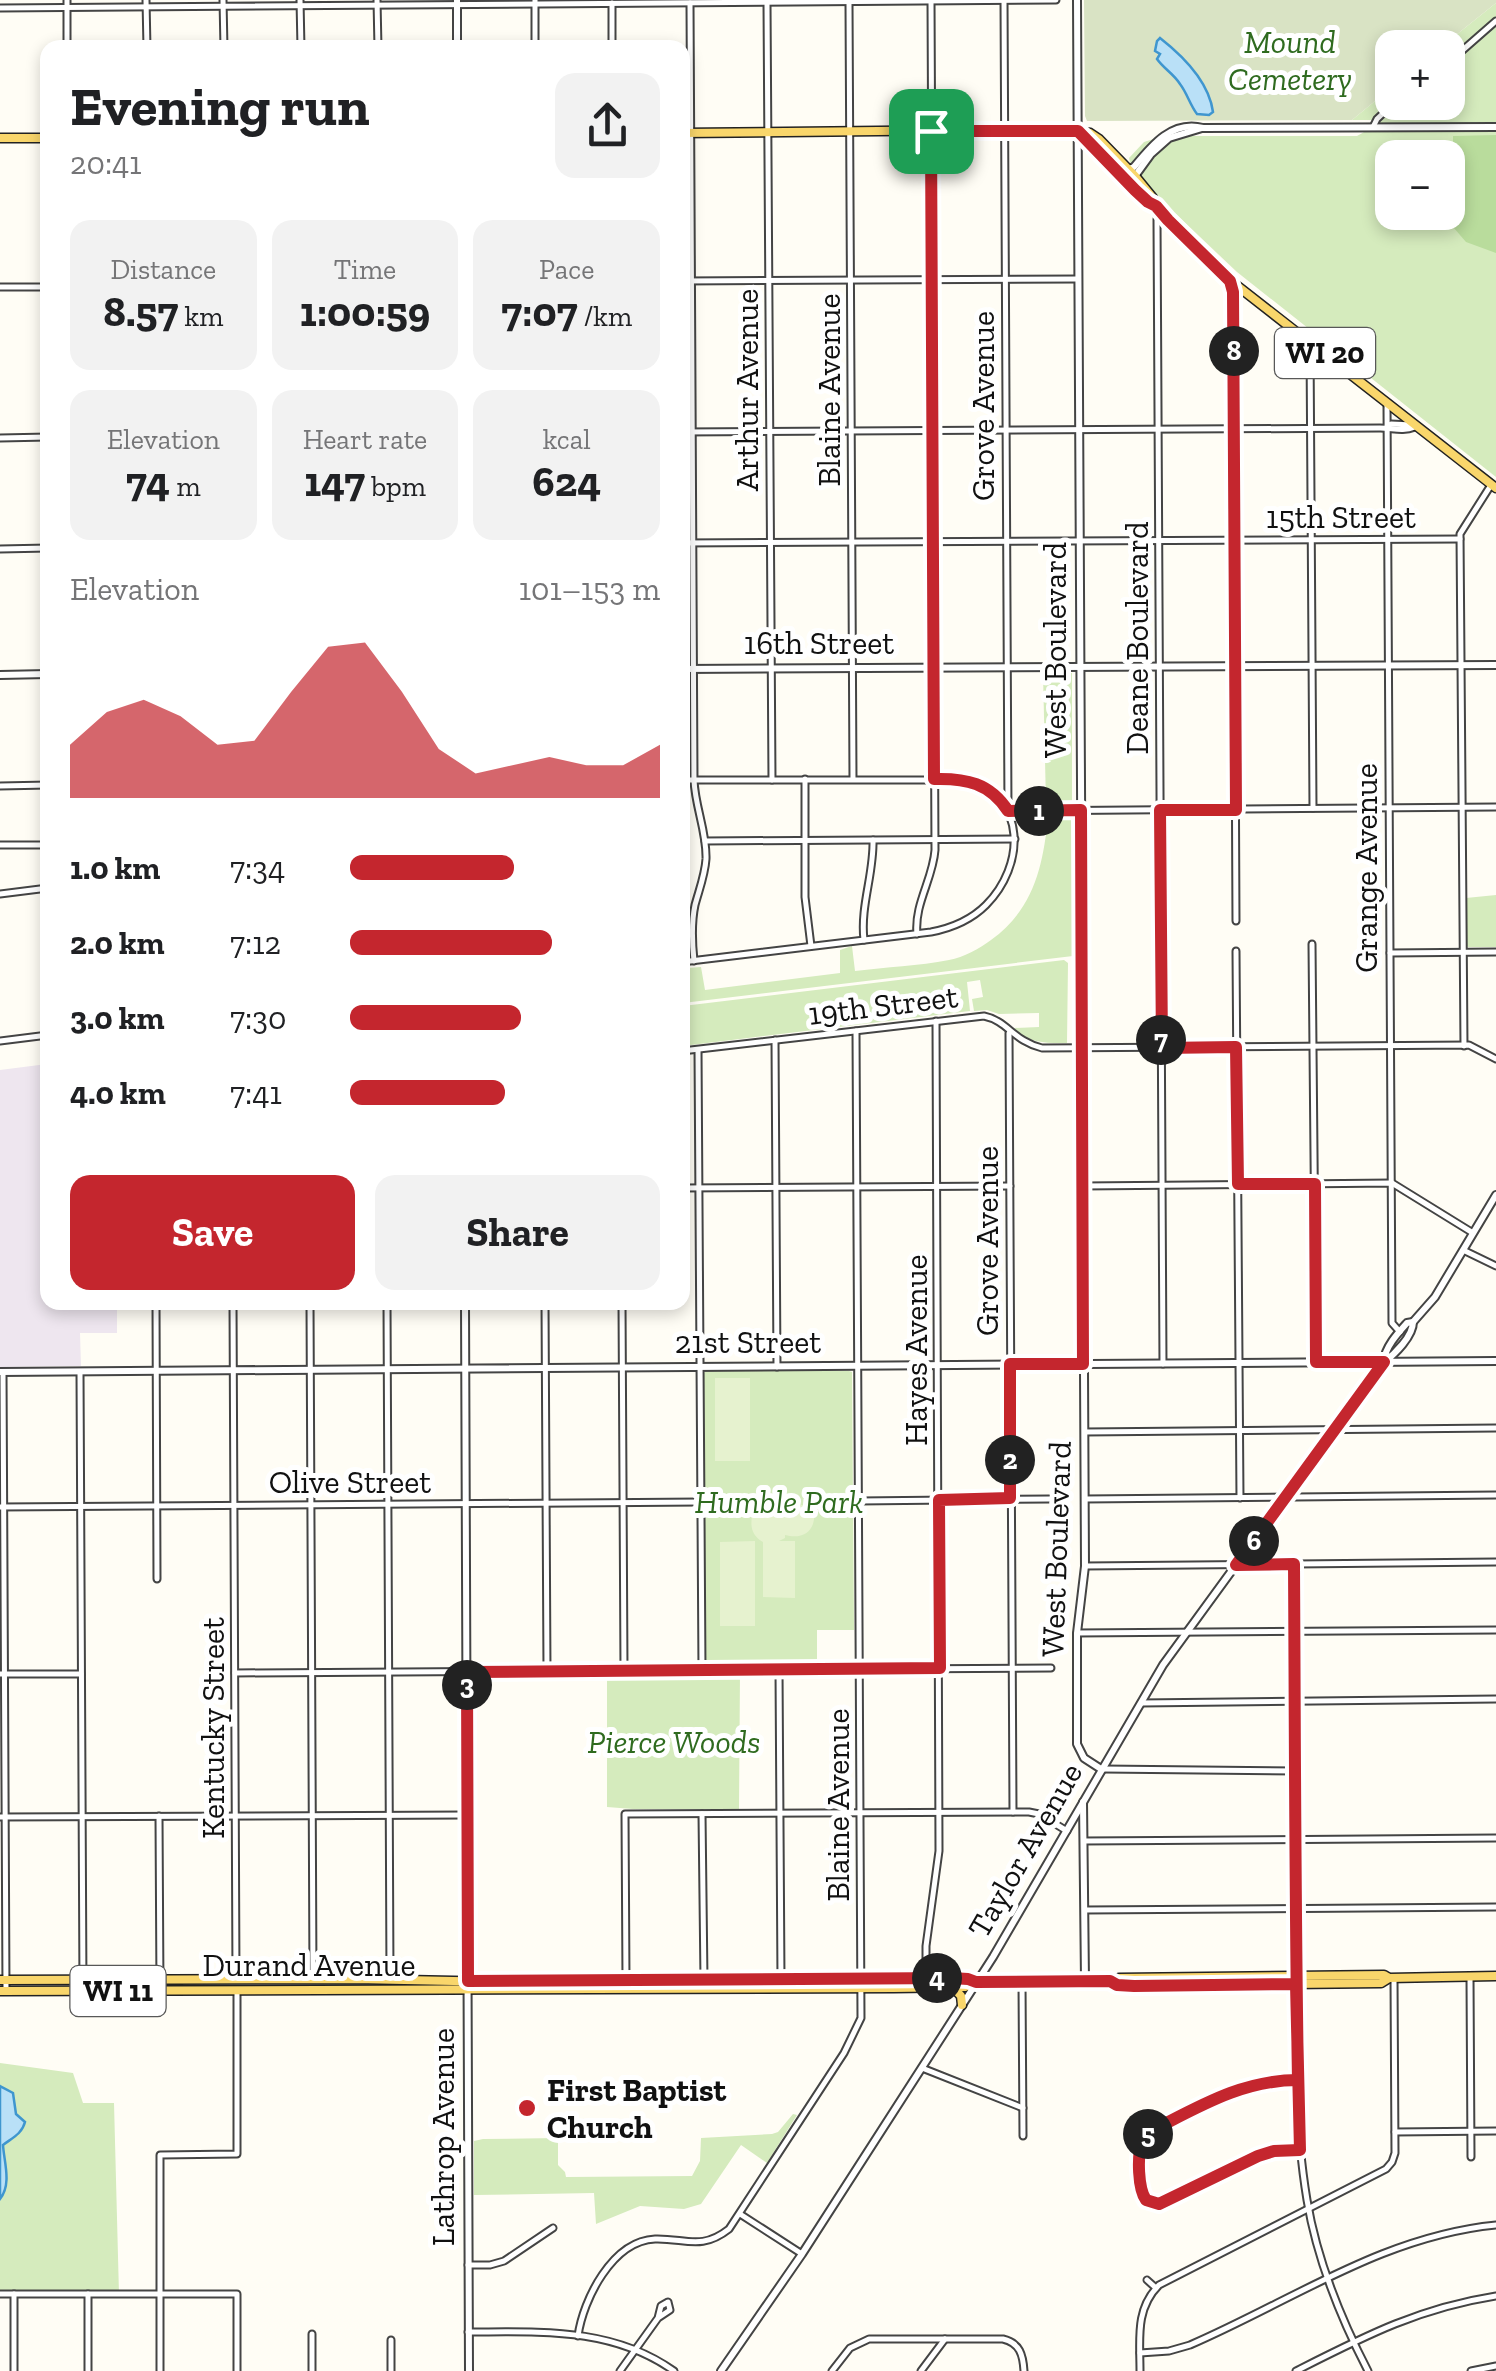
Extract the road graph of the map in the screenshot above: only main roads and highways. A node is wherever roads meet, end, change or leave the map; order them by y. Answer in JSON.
{"nodes":[{"id":1,"x":1078,"y":131,"type":"junction"},
{"id":2,"x":690,"y":133,"type":"edge"},
{"id":3,"x":0,"y":138,"type":"edge"},
{"id":4,"x":40,"y":138,"type":"edge"},
{"id":5,"x":1106,"y":159,"type":"junction"},
{"id":6,"x":1132,"y":172,"type":"junction"},
{"id":7,"x":1159,"y":210,"type":"junction"},
{"id":8,"x":1494,"y":486,"type":"edge"},
{"id":9,"x":1496,"y":1976,"type":"edge"},
{"id":10,"x":390,"y":1979,"type":"junction"},
{"id":11,"x":3,"y":1980,"type":"edge"},
{"id":12,"x":976,"y":1982,"type":"junction"},
{"id":13,"x":861,"y":1984,"type":"junction"},
{"id":14,"x":236,"y":1985,"type":"junction"},
{"id":15,"x":468,"y":1985,"type":"junction"},
{"id":16,"x":954,"y":1987,"type":"junction"},
{"id":17,"x":376,"y":1990,"type":"junction"},
{"id":18,"x":3,"y":1991,"type":"edge"},
{"id":19,"x":962,"y":2005,"type":"road end"}],
"edges":[{"from":1,"to":2,"type":"main road"},
{"from":1,"to":5,"type":"main road","number":"WI 20"},
{"from":1,"to":6,"type":"main road","number":"WI 20"},
{"from":3,"to":4,"type":"main road"},
{"from":5,"to":6,"type":"main road"},
{"from":5,"to":7,"type":"main road","number":"WI 20"},
{"from":6,"to":7,"type":"main road","number":"WI 20"},
{"from":7,"to":8,"type":"main road","number":"WI 20"},
{"from":9,"to":12,"type":"main road","name":"Durand Avenue","number":"WI 11"},
{"from":10,"to":14,"type":"main road","name":"Durand Avenue","number":"WI 11"},
{"from":10,"to":15,"type":"main road","name":"Durand Avenue","number":"WI 11"},
{"from":10,"to":17,"type":"main road"},
{"from":11,"to":14,"type":"main road","name":"Durand Avenue","number":"WI 11"},
{"from":12,"to":13,"type":"main road","name":"Durand Avenue","number":"WI 11"},
{"from":12,"to":16,"type":"main road","name":"Durand Avenue","number":"WI 11"},
{"from":13,"to":15,"type":"main road","name":"Durand Avenue","number":"WI 11"},
{"from":13,"to":15,"type":"main road","name":"Durand Avenue","number":"WI 11"},
{"from":13,"to":16,"type":"main road","name":"Durand Avenue","number":"WI 11"},
{"from":14,"to":17,"type":"main road","name":"Durand Avenue","number":"WI 11"},
{"from":14,"to":18,"type":"main road","name":"Durand Avenue","number":"WI 11"},
{"from":15,"to":17,"type":"main road","name":"Durand Avenue","number":"WI 11"},
{"from":16,"to":19,"type":"main road"}]}
